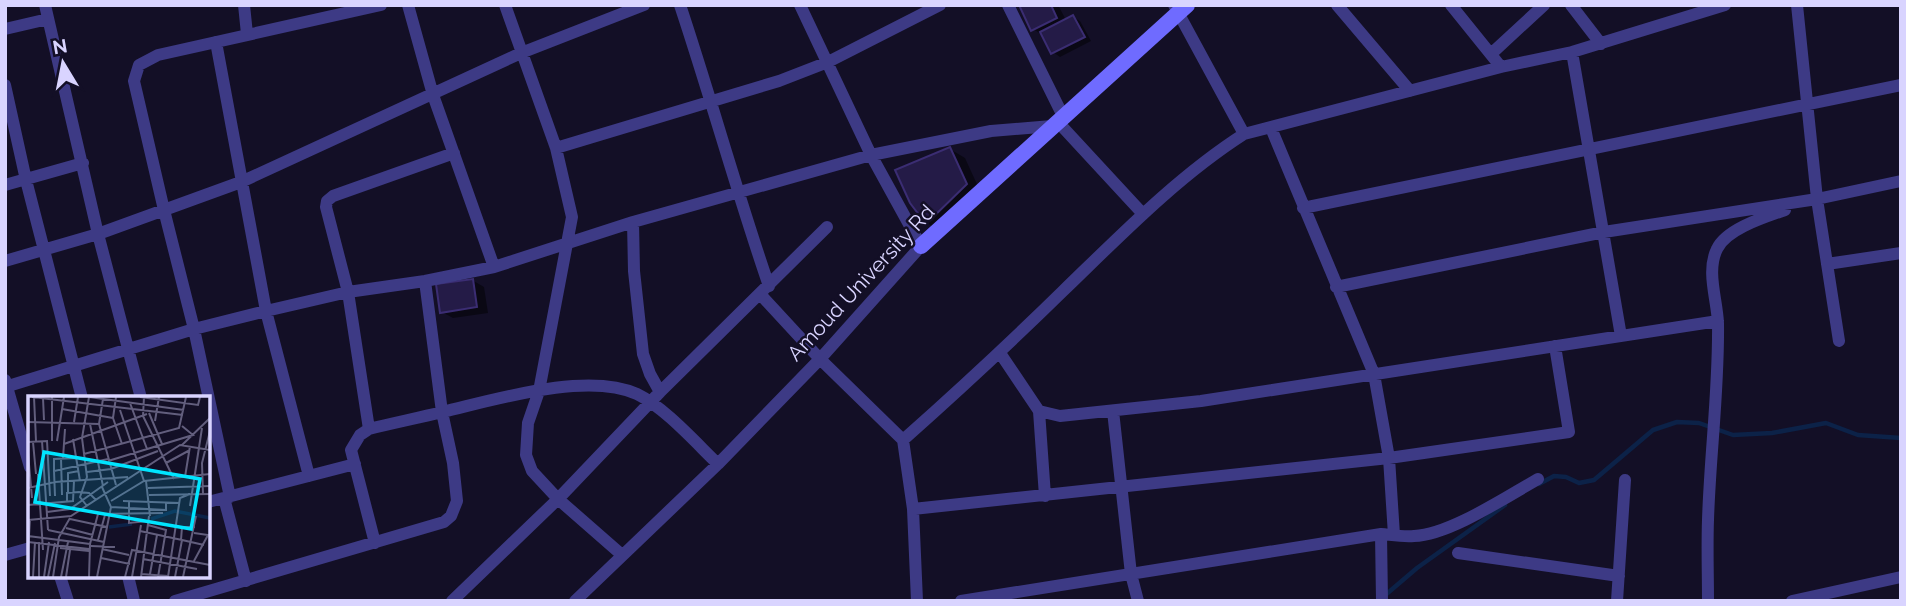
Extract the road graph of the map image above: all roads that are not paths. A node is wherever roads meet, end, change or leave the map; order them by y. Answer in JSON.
{"nodes":[{"id":1,"x":45,"y":5,"type":"edge"},
{"id":2,"x":244,"y":5,"type":"edge"},
{"id":3,"x":382,"y":5,"type":"edge"},
{"id":4,"x":408,"y":5,"type":"edge"},
{"id":5,"x":505,"y":5,"type":"edge"},
{"id":6,"x":644,"y":5,"type":"edge"},
{"id":7,"x":680,"y":5,"type":"edge"},
{"id":8,"x":800,"y":5,"type":"edge"},
{"id":9,"x":940,"y":5,"type":"edge"},
{"id":10,"x":1009,"y":5,"type":"edge"},
{"id":11,"x":1337,"y":5,"type":"edge"},
{"id":12,"x":1451,"y":5,"type":"edge"},
{"id":13,"x":1544,"y":5,"type":"edge"},
{"id":14,"x":1571,"y":5,"type":"edge"},
{"id":15,"x":1797,"y":5,"type":"edge"},
{"id":16,"x":1719,"y":6,"type":"edge"},
{"id":17,"x":1180,"y":8,"type":"edge"},
{"id":18,"x":48,"y":19,"type":"junction"},
{"id":19,"x":5,"y":29,"type":"edge"},
{"id":20,"x":247,"y":34,"type":"junction"},
{"id":21,"x":216,"y":42,"type":"junction"},
{"id":22,"x":1601,"y":44,"type":"junction"},
{"id":23,"x":1572,"y":52,"type":"junction"},
{"id":24,"x":521,"y":54,"type":"junction"},
{"id":25,"x":1491,"y":54,"type":"junction"},
{"id":26,"x":828,"y":62,"type":"junction"},
{"id":27,"x":1501,"y":67,"type":"junction"},
{"id":28,"x":5,"y":85,"type":"edge"},
{"id":29,"x":1901,"y":85,"type":"edge"},
{"id":30,"x":1410,"y":91,"type":"junction"},
{"id":31,"x":433,"y":95,"type":"junction"},
{"id":32,"x":712,"y":102,"type":"junction"},
{"id":33,"x":1806,"y":105,"type":"junction"},
{"id":34,"x":1057,"y":121,"type":"junction"},
{"id":35,"x":1271,"y":128,"type":"junction"},
{"id":36,"x":1244,"y":134,"type":"junction"},
{"id":37,"x":556,"y":148,"type":"junction"},
{"id":38,"x":1590,"y":149,"type":"junction"},
{"id":39,"x":454,"y":153,"type":"junction"},
{"id":40,"x":871,"y":155,"type":"junction"},
{"id":41,"x":83,"y":163,"type":"junction"},
{"id":42,"x":26,"y":180,"type":"junction"},
{"id":43,"x":1901,"y":181,"type":"edge"},
{"id":44,"x":241,"y":182,"type":"junction"},
{"id":45,"x":5,"y":185,"type":"edge"},
{"id":46,"x":737,"y":192,"type":"junction"},
{"id":47,"x":1818,"y":199,"type":"junction"},
{"id":48,"x":1303,"y":208,"type":"junction"},
{"id":49,"x":164,"y":210,"type":"junction"},
{"id":50,"x":1143,"y":214,"type":"junction"},
{"id":51,"x":633,"y":222,"type":"junction"},
{"id":52,"x":827,"y":227,"type":"dead end"},
{"id":53,"x":1604,"y":232,"type":"junction"},
{"id":54,"x":98,"y":234,"type":"junction"},
{"id":55,"x":566,"y":245,"type":"junction"},
{"id":56,"x":921,"y":246,"type":"junction"},
{"id":57,"x":44,"y":251,"type":"junction"},
{"id":58,"x":1901,"y":253,"type":"edge"},
{"id":59,"x":5,"y":261,"type":"edge"},
{"id":60,"x":1827,"y":264,"type":"junction"},
{"id":61,"x":494,"y":267,"type":"junction"},
{"id":62,"x":425,"y":281,"type":"junction"},
{"id":63,"x":1336,"y":287,"type":"junction"},
{"id":64,"x":765,"y":290,"type":"junction"},
{"id":65,"x":348,"y":292,"type":"junction"},
{"id":66,"x":266,"y":311,"type":"junction"},
{"id":67,"x":1717,"y":321,"type":"junction"},
{"id":68,"x":194,"y":329,"type":"junction"},
{"id":69,"x":1621,"y":336,"type":"junction"},
{"id":70,"x":1839,"y":341,"type":"dead end"},
{"id":71,"x":1555,"y":346,"type":"junction"},
{"id":72,"x":127,"y":349,"type":"junction"},
{"id":73,"x":1000,"y":353,"type":"junction"},
{"id":74,"x":820,"y":359,"type":"junction"},
{"id":75,"x":73,"y":365,"type":"junction"},
{"id":76,"x":1374,"y":374,"type":"junction"},
{"id":77,"x":6,"y":384,"type":"edge"},
{"id":78,"x":539,"y":391,"type":"junction"},
{"id":79,"x":81,"y":396,"type":"edge"},
{"id":80,"x":140,"y":396,"type":"edge"},
{"id":81,"x":207,"y":396,"type":"edge"},
{"id":82,"x":655,"y":397,"type":"junction"},
{"id":83,"x":210,"y":410,"type":"edge"},
{"id":84,"x":1039,"y":411,"type":"junction"},
{"id":85,"x":1113,"y":411,"type":"junction"},
{"id":86,"x":442,"y":412,"type":"junction"},
{"id":87,"x":369,"y":429,"type":"junction"},
{"id":88,"x":903,"y":440,"type":"junction"},
{"id":89,"x":1389,"y":458,"type":"junction"},
{"id":90,"x":28,"y":460,"type":"edge"},
{"id":91,"x":355,"y":464,"type":"junction"},
{"id":92,"x":719,"y":464,"type":"junction"},
{"id":93,"x":309,"y":476,"type":"junction"},
{"id":94,"x":1538,"y":479,"type":"dead end"},
{"id":95,"x":1625,"y":480,"type":"dead end"},
{"id":96,"x":1121,"y":488,"type":"junction"},
{"id":97,"x":1045,"y":496,"type":"junction"},
{"id":98,"x":227,"y":497,"type":"junction"},
{"id":99,"x":558,"y":499,"type":"junction"},
{"id":100,"x":210,"y":501,"type":"edge"},
{"id":101,"x":913,"y":509,"type":"junction"},
{"id":102,"x":1388,"y":534,"type":"junction"},
{"id":103,"x":375,"y":544,"type":"junction"},
{"id":104,"x":28,"y":549,"type":"edge"},
{"id":105,"x":1458,"y":553,"type":"dead end"},
{"id":106,"x":5,"y":555,"type":"edge"},
{"id":107,"x":622,"y":555,"type":"junction"},
{"id":108,"x":1131,"y":574,"type":"junction"},
{"id":109,"x":1619,"y":576,"type":"junction"},
{"id":110,"x":1901,"y":577,"type":"edge"},
{"id":111,"x":61,"y":578,"type":"edge"},
{"id":112,"x":128,"y":578,"type":"edge"},
{"id":113,"x":246,"y":581,"type":"junction"},
{"id":114,"x":68,"y":601,"type":"edge"},
{"id":115,"x":134,"y":601,"type":"edge"},
{"id":116,"x":175,"y":601,"type":"edge"},
{"id":117,"x":452,"y":601,"type":"edge"},
{"id":118,"x":575,"y":601,"type":"edge"},
{"id":119,"x":918,"y":601,"type":"edge"},
{"id":120,"x":961,"y":601,"type":"edge"},
{"id":121,"x":1138,"y":601,"type":"edge"},
{"id":122,"x":1382,"y":601,"type":"edge"},
{"id":123,"x":1617,"y":601,"type":"edge"},
{"id":124,"x":1708,"y":601,"type":"edge"},
{"id":125,"x":1792,"y":601,"type":"edge"}],
"edges":[{"from":1,"to":18,"type":"street"},
{"from":2,"to":20,"type":"street"},
{"from":3,"to":20,"type":"street"},
{"from":4,"to":31,"type":"street"},
{"from":5,"to":24,"type":"street"},
{"from":6,"to":24,"type":"street"},
{"from":7,"to":32,"type":"street"},
{"from":8,"to":26,"type":"street"},
{"from":9,"to":26,"type":"street"},
{"from":10,"to":34,"type":"street"},
{"from":11,"to":30,"type":"street"},
{"from":12,"to":25,"type":"street"},
{"from":13,"to":25,"type":"street"},
{"from":14,"to":22,"type":"street"},
{"from":15,"to":33,"type":"street"},
{"from":16,"to":22,"type":"street"},
{"from":17,"to":34,"type":"street","name":"Amoud University Rd"},
{"from":17,"to":36,"type":"street"},
{"from":18,"to":19,"type":"street"},
{"from":18,"to":41,"type":"street"},
{"from":20,"to":21,"type":"street"},
{"from":21,"to":44,"type":"street"},
{"from":21,"to":49,"type":"street"},
{"from":22,"to":23,"type":"street"},
{"from":23,"to":27,"type":"street"},
{"from":23,"to":38,"type":"street"},
{"from":24,"to":31,"type":"street"},
{"from":24,"to":37,"type":"street"},
{"from":25,"to":27,"type":"street"},
{"from":26,"to":32,"type":"street"},
{"from":26,"to":40,"type":"street"},
{"from":27,"to":30,"type":"street"},
{"from":28,"to":42,"type":"street"},
{"from":29,"to":33,"type":"street"},
{"from":30,"to":35,"type":"street"},
{"from":31,"to":39,"type":"street"},
{"from":31,"to":44,"type":"street"},
{"from":32,"to":37,"type":"street"},
{"from":32,"to":46,"type":"street"},
{"from":33,"to":38,"type":"street"},
{"from":33,"to":47,"type":"street"},
{"from":34,"to":40,"type":"street"},
{"from":34,"to":50,"type":"street"},
{"from":34,"to":56,"type":"street","name":"Amoud University Rd"},
{"from":35,"to":36,"type":"street"},
{"from":35,"to":48,"type":"street"},
{"from":36,"to":50,"type":"street"},
{"from":37,"to":55,"type":"street"},
{"from":38,"to":48,"type":"street"},
{"from":38,"to":53,"type":"street"},
{"from":39,"to":61,"type":"street"},
{"from":39,"to":65,"type":"street"},
{"from":40,"to":46,"type":"street"},
{"from":40,"to":56,"type":"street"},
{"from":41,"to":42,"type":"street"},
{"from":41,"to":54,"type":"street"},
{"from":42,"to":45,"type":"street"},
{"from":42,"to":57,"type":"street"},
{"from":43,"to":47,"type":"street"},
{"from":44,"to":49,"type":"street"},
{"from":44,"to":66,"type":"street"},
{"from":46,"to":51,"type":"street"},
{"from":46,"to":64,"type":"street"},
{"from":47,"to":53,"type":"street"},
{"from":47,"to":60,"type":"street"},
{"from":47,"to":67,"type":"street"},
{"from":48,"to":63,"type":"street"},
{"from":49,"to":54,"type":"street"},
{"from":49,"to":68,"type":"street"},
{"from":50,"to":73,"type":"street"},
{"from":51,"to":55,"type":"street"},
{"from":51,"to":82,"type":"street"},
{"from":52,"to":64,"type":"street"},
{"from":53,"to":63,"type":"street"},
{"from":53,"to":69,"type":"street"},
{"from":54,"to":57,"type":"street"},
{"from":54,"to":72,"type":"street"},
{"from":55,"to":61,"type":"street"},
{"from":55,"to":78,"type":"street"},
{"from":56,"to":74,"type":"street","name":"Amoud University Rd"},
{"from":57,"to":59,"type":"street"},
{"from":57,"to":75,"type":"street"},
{"from":58,"to":60,"type":"street"},
{"from":60,"to":70,"type":"street"},
{"from":61,"to":62,"type":"street"},
{"from":62,"to":65,"type":"street"},
{"from":62,"to":86,"type":"street"},
{"from":63,"to":76,"type":"street"},
{"from":64,"to":74,"type":"street"},
{"from":64,"to":82,"type":"street"},
{"from":65,"to":66,"type":"street"},
{"from":65,"to":87,"type":"street"},
{"from":66,"to":68,"type":"street"},
{"from":66,"to":93,"type":"street"},
{"from":67,"to":69,"type":"street"},
{"from":67,"to":124,"type":"street"},
{"from":68,"to":72,"type":"street"},
{"from":68,"to":81,"type":"street"},
{"from":69,"to":71,"type":"street"},
{"from":71,"to":76,"type":"street"},
{"from":71,"to":89,"type":"street"},
{"from":72,"to":75,"type":"street"},
{"from":72,"to":80,"type":"street"},
{"from":73,"to":84,"type":"street"},
{"from":73,"to":88,"type":"street"},
{"from":74,"to":88,"type":"street"},
{"from":74,"to":92,"type":"street","name":"Amoud University Rd"},
{"from":75,"to":77,"type":"street"},
{"from":75,"to":79,"type":"street"},
{"from":76,"to":85,"type":"street"},
{"from":76,"to":89,"type":"street"},
{"from":77,"to":90,"type":"street"},
{"from":78,"to":82,"type":"street"},
{"from":78,"to":86,"type":"street"},
{"from":78,"to":99,"type":"street"},
{"from":82,"to":92,"type":"street"},
{"from":82,"to":99,"type":"street"},
{"from":83,"to":98,"type":"street"},
{"from":84,"to":85,"type":"street"},
{"from":84,"to":97,"type":"street"},
{"from":85,"to":96,"type":"street"},
{"from":86,"to":87,"type":"street"},
{"from":86,"to":103,"type":"street"},
{"from":87,"to":91,"type":"street"},
{"from":88,"to":101,"type":"street"},
{"from":89,"to":96,"type":"street"},
{"from":89,"to":102,"type":"street"},
{"from":91,"to":93,"type":"street"},
{"from":91,"to":103,"type":"street"},
{"from":92,"to":107,"type":"street","name":"Amoud University Rd"},
{"from":93,"to":98,"type":"street"},
{"from":94,"to":102,"type":"street"},
{"from":95,"to":109,"type":"street"},
{"from":96,"to":97,"type":"street"},
{"from":96,"to":108,"type":"street"},
{"from":97,"to":101,"type":"street"},
{"from":98,"to":100,"type":"street"},
{"from":98,"to":113,"type":"street"},
{"from":99,"to":107,"type":"street"},
{"from":99,"to":117,"type":"street"},
{"from":101,"to":119,"type":"street"},
{"from":102,"to":108,"type":"street"},
{"from":102,"to":122,"type":"street"},
{"from":103,"to":113,"type":"street"},
{"from":104,"to":106,"type":"street"},
{"from":105,"to":109,"type":"street"},
{"from":107,"to":118,"type":"street","name":"Amoud University Rd"},
{"from":108,"to":120,"type":"street"},
{"from":108,"to":121,"type":"street"},
{"from":109,"to":123,"type":"street"},
{"from":110,"to":125,"type":"street"},
{"from":111,"to":114,"type":"street"},
{"from":112,"to":115,"type":"street"},
{"from":113,"to":116,"type":"street"}]}
